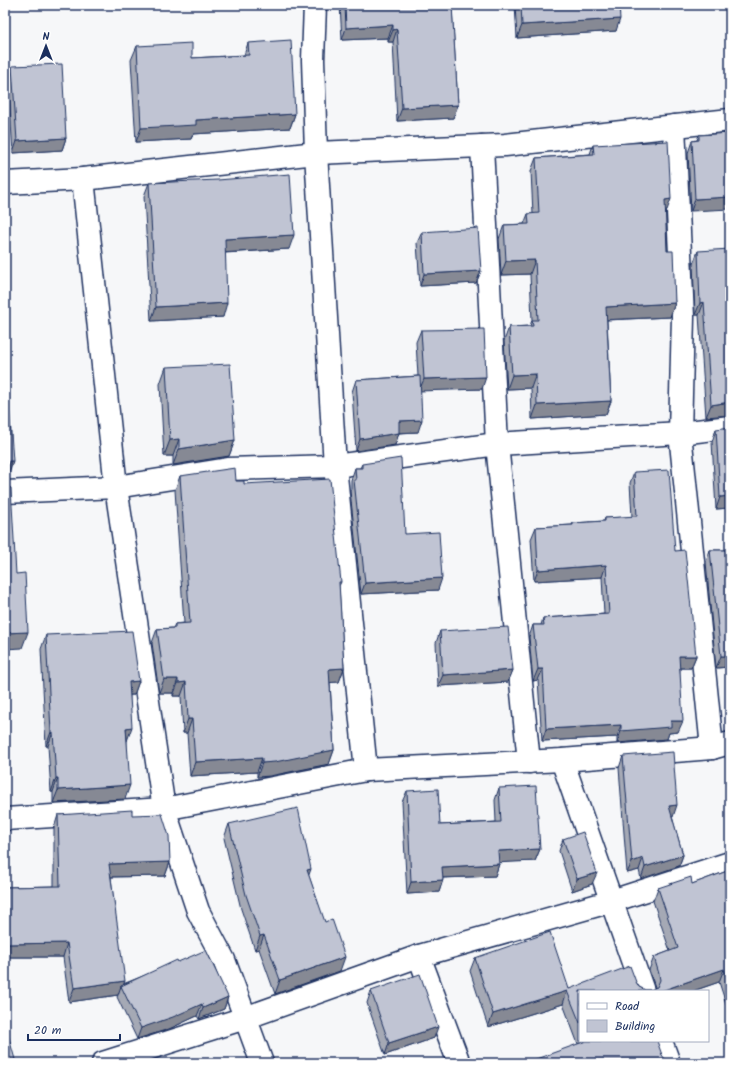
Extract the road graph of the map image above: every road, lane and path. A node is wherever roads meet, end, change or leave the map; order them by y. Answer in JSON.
{"nodes":[{"id":1,"x":315,"y":5,"type":"edge"},
{"id":2,"x":730,"y":120,"type":"edge"},
{"id":3,"x":674,"y":126,"type":"junction"},
{"id":4,"x":482,"y":146,"type":"junction"},
{"id":5,"x":316,"y":153,"type":"junction"},
{"id":6,"x":83,"y":180,"type":"junction"},
{"id":7,"x":5,"y":183,"type":"edge"},
{"id":8,"x":730,"y":427,"type":"edge"},
{"id":9,"x":680,"y":433,"type":"junction"},
{"id":10,"x":497,"y":444,"type":"junction"},
{"id":11,"x":334,"y":466,"type":"junction"},
{"id":12,"x":116,"y":487,"type":"junction"},
{"id":13,"x":5,"y":492,"type":"edge"},
{"id":14,"x":721,"y":746,"type":"edge"},
{"id":15,"x":562,"y":760,"type":"junction"},
{"id":16,"x":529,"y":762,"type":"junction"},
{"id":17,"x":366,"y":770,"type":"junction"},
{"id":18,"x":164,"y":809,"type":"junction"},
{"id":19,"x":5,"y":819,"type":"edge"},
{"id":20,"x":730,"y":862,"type":"edge"},
{"id":21,"x":612,"y":901,"type":"junction"},
{"id":22,"x":419,"y":956,"type":"junction"},
{"id":23,"x":643,"y":990,"type":"edge"},
{"id":24,"x":245,"y":1018,"type":"junction"},
{"id":25,"x":661,"y":1042,"type":"edge"},
{"id":26,"x":103,"y":1063,"type":"edge"},
{"id":27,"x":262,"y":1063,"type":"edge"},
{"id":28,"x":459,"y":1063,"type":"edge"},
{"id":29,"x":669,"y":1063,"type":"edge"}],
"edges":[{"from":1,"to":5,"type":"street"},
{"from":2,"to":3,"type":"street"},
{"from":3,"to":4,"type":"street"},
{"from":3,"to":9,"type":"street"},
{"from":4,"to":5,"type":"street"},
{"from":4,"to":10,"type":"street"},
{"from":5,"to":6,"type":"street"},
{"from":5,"to":11,"type":"street"},
{"from":6,"to":7,"type":"street"},
{"from":6,"to":12,"type":"street"},
{"from":8,"to":9,"type":"street"},
{"from":9,"to":10,"type":"street"},
{"from":9,"to":14,"type":"street"},
{"from":10,"to":11,"type":"street"},
{"from":10,"to":16,"type":"street"},
{"from":11,"to":12,"type":"street"},
{"from":11,"to":17,"type":"street"},
{"from":12,"to":13,"type":"street"},
{"from":12,"to":18,"type":"street"},
{"from":14,"to":15,"type":"street"},
{"from":15,"to":16,"type":"street"},
{"from":15,"to":21,"type":"street"},
{"from":16,"to":17,"type":"street"},
{"from":17,"to":18,"type":"street"},
{"from":18,"to":19,"type":"street"},
{"from":18,"to":24,"type":"street"},
{"from":20,"to":21,"type":"street"},
{"from":21,"to":22,"type":"street"},
{"from":21,"to":23,"type":"street"},
{"from":22,"to":24,"type":"street"},
{"from":22,"to":28,"type":"street"},
{"from":24,"to":26,"type":"street"},
{"from":24,"to":27,"type":"street"},
{"from":25,"to":29,"type":"street"}]}
